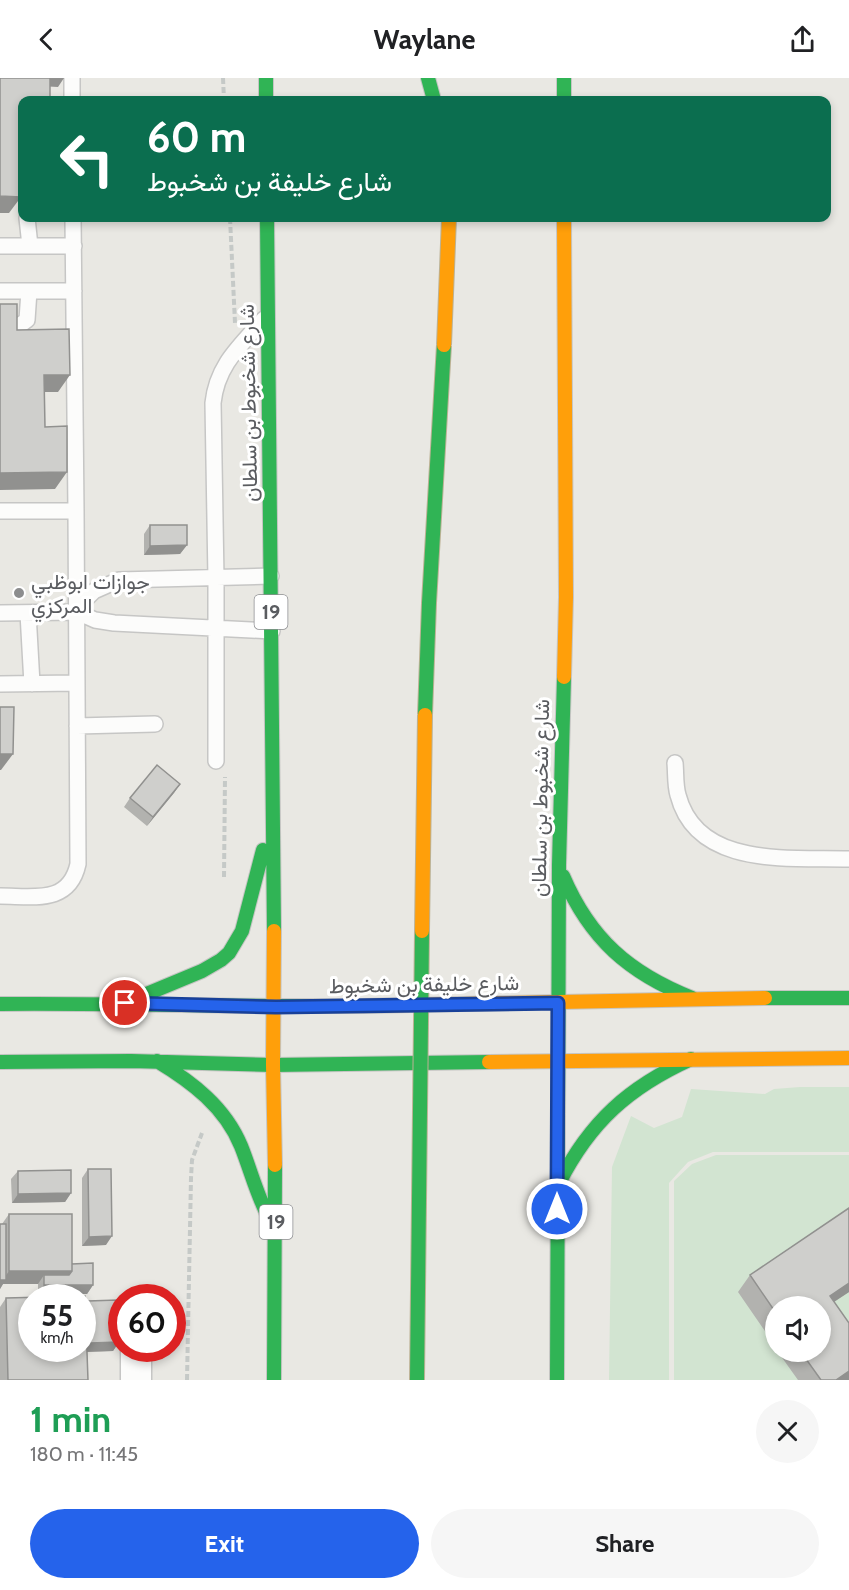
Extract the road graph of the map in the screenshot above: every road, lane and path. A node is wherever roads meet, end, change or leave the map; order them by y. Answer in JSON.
{"nodes":[{"id":1,"x":72,"y":78,"type":"edge"},
{"id":2,"x":223,"y":78,"type":"edge"},
{"id":3,"x":266,"y":78,"type":"edge"},
{"id":4,"x":428,"y":78,"type":"edge"},
{"id":5,"x":564,"y":78,"type":"edge"},
{"id":6,"x":72,"y":96,"type":"edge"},
{"id":7,"x":224,"y":96,"type":"edge"},
{"id":8,"x":266,"y":96,"type":"edge"},
{"id":9,"x":433,"y":96,"type":"edge"},
{"id":10,"x":564,"y":96,"type":"edge"},
{"id":11,"x":25,"y":222,"type":"edge"},
{"id":12,"x":73,"y":222,"type":"edge"},
{"id":13,"x":267,"y":222,"type":"edge"},
{"id":14,"x":449,"y":222,"type":"edge"},
{"id":15,"x":564,"y":222,"type":"edge"},
{"id":16,"x":0,"y":246,"type":"edge"},
{"id":17,"x":30,"y":246,"type":"junction"},
{"id":18,"x":74,"y":246,"type":"junction"},
{"id":19,"x":0,"y":291,"type":"edge"},
{"id":20,"x":29,"y":291,"type":"junction"},
{"id":21,"x":74,"y":291,"type":"junction"},
{"id":22,"x":268,"y":314,"type":"junction"},
{"id":23,"x":5,"y":327,"type":"edge"},
{"id":24,"x":0,"y":511,"type":"edge"},
{"id":25,"x":76,"y":511,"type":"junction"},
{"id":26,"x":271,"y":576,"type":"junction"},
{"id":27,"x":216,"y":579,"type":"junction"},
{"id":28,"x":77,"y":612,"type":"junction"},
{"id":29,"x":0,"y":613,"type":"edge"},
{"id":30,"x":28,"y":613,"type":"junction"},
{"id":31,"x":216,"y":628,"type":"junction"},
{"id":32,"x":272,"y":631,"type":"junction"},
{"id":33,"x":0,"y":684,"type":"edge"},
{"id":34,"x":32,"y":684,"type":"junction"},
{"id":35,"x":77,"y":684,"type":"junction"},
{"id":36,"x":155,"y":724,"type":"dead end"},
{"id":37,"x":77,"y":726,"type":"junction"},
{"id":38,"x":216,"y":761,"type":"dead end"},
{"id":39,"x":675,"y":763,"type":"dead end"},
{"id":40,"x":273,"y":798,"type":"junction"},
{"id":41,"x":849,"y":859,"type":"edge"},
{"id":42,"x":560,"y":866,"type":"junction"},
{"id":43,"x":0,"y":896,"type":"edge"},
{"id":44,"x":692,"y":998,"type":"junction"},
{"id":45,"x":849,"y":998,"type":"edge"},
{"id":46,"x":125,"y":1003,"type":"junction"},
{"id":47,"x":558,"y":1003,"type":"junction"},
{"id":48,"x":0,"y":1004,"type":"edge"},
{"id":49,"x":276,"y":1007,"type":"junction"},
{"id":50,"x":849,"y":1058,"type":"edge"},
{"id":51,"x":691,"y":1059,"type":"junction"},
{"id":52,"x":558,"y":1060,"type":"junction"},
{"id":53,"x":157,"y":1061,"type":"junction"},
{"id":54,"x":0,"y":1062,"type":"edge"},
{"id":55,"x":273,"y":1065,"type":"junction"},
{"id":56,"x":219,"y":1110,"type":"junction"},
{"id":57,"x":557,"y":1188,"type":"junction"},
{"id":58,"x":276,"y":1231,"type":"junction"},
{"id":59,"x":135,"y":1362,"type":"edge"},
{"id":60,"x":136,"y":1380,"type":"edge"},
{"id":61,"x":187,"y":1380,"type":"edge"},
{"id":62,"x":274,"y":1380,"type":"edge"},
{"id":63,"x":417,"y":1380,"type":"edge"},
{"id":64,"x":557,"y":1380,"type":"edge"}],
"edges":[{"from":1,"to":6,"type":"lane"},
{"from":2,"to":7,"type":"path"},
{"from":3,"to":8,"type":"main road"},
{"from":4,"to":9,"type":"main road"},
{"from":5,"to":10,"type":"main road"},
{"from":11,"to":17,"type":"lane"},
{"from":12,"to":18,"type":"lane"},
{"from":13,"to":22,"type":"main road","name":"شارع شخبوط بن سلطان","number":"19"},
{"from":14,"to":63,"type":"main road","bridge":true},
{"from":15,"to":42,"type":"main road","name":"شارع شخبوط بن سلطان"},
{"from":16,"to":17,"type":"lane"},
{"from":17,"to":18,"type":"lane"},
{"from":18,"to":21,"type":"lane"},
{"from":19,"to":20,"type":"lane"},
{"from":20,"to":21,"type":"lane"},
{"from":20,"to":23,"type":"lane"},
{"from":21,"to":25,"type":"lane"},
{"from":22,"to":26,"type":"main road","name":"شارع شخبوط بن سلطان","number":"19"},
{"from":22,"to":27,"type":"lane"},
{"from":24,"to":25,"type":"lane"},
{"from":25,"to":28,"type":"lane"},
{"from":26,"to":27,"type":"lane"},
{"from":26,"to":32,"type":"main road","name":"شارع شخبوط بن سلطان","number":"19"},
{"from":27,"to":28,"type":"lane"},
{"from":27,"to":31,"type":"lane"},
{"from":28,"to":30,"type":"lane"},
{"from":28,"to":31,"type":"lane"},
{"from":28,"to":35,"type":"lane"},
{"from":29,"to":30,"type":"lane"},
{"from":30,"to":34,"type":"lane"},
{"from":31,"to":32,"type":"lane"},
{"from":31,"to":38,"type":"lane"},
{"from":32,"to":40,"type":"main road","name":"شارع شخبوط بن سلطان","number":"19"},
{"from":33,"to":34,"type":"lane"},
{"from":34,"to":35,"type":"lane"},
{"from":35,"to":37,"type":"lane"},
{"from":36,"to":37,"type":"lane"},
{"from":37,"to":43,"type":"lane"},
{"from":39,"to":41,"type":"lane"},
{"from":40,"to":46,"type":"main road"},
{"from":40,"to":49,"type":"main road","name":"شارع شخبوط بن سلطان","number":"19"},
{"from":42,"to":44,"type":"main road"},
{"from":42,"to":47,"type":"main road","name":"شارع شخبوط بن سلطان"},
{"from":44,"to":45,"type":"main road","name":"شارع خليفة بن شخبوط"},
{"from":44,"to":47,"type":"main road","name":"شارع خليفة بن شخبوط"},
{"from":46,"to":48,"type":"main road","name":"شارع خليفة بن شخبوط"},
{"from":46,"to":49,"type":"main road","name":"شارع خليفة بن شخبوط"},
{"from":47,"to":49,"type":"main road","name":"شارع خليفة بن شخبوط"},
{"from":47,"to":52,"type":"main road","name":"شارع شخبوط بن سلطان"},
{"from":49,"to":55,"type":"main road","name":"شارع شخبوط بن سلطان","number":"19"},
{"from":50,"to":51,"type":"main road"},
{"from":51,"to":52,"type":"main road"},
{"from":51,"to":57,"type":"main road"},
{"from":52,"to":55,"type":"main road"},
{"from":52,"to":57,"type":"main road","name":"شارع شخبوط بن سلطان"},
{"from":53,"to":54,"type":"main road"},
{"from":53,"to":55,"type":"main road"},
{"from":53,"to":56,"type":"main road"},
{"from":55,"to":58,"type":"main road","name":"شارع شخبوط بن سلطان","number":"19"},
{"from":56,"to":58,"type":"main road"},
{"from":56,"to":61,"type":"path"},
{"from":57,"to":64,"type":"main road","name":"شارع شخبوط بن سلطان"},
{"from":58,"to":62,"type":"main road","name":"شارع شخبوط بن سلطان","number":"19"},
{"from":59,"to":60,"type":"street"}]}
